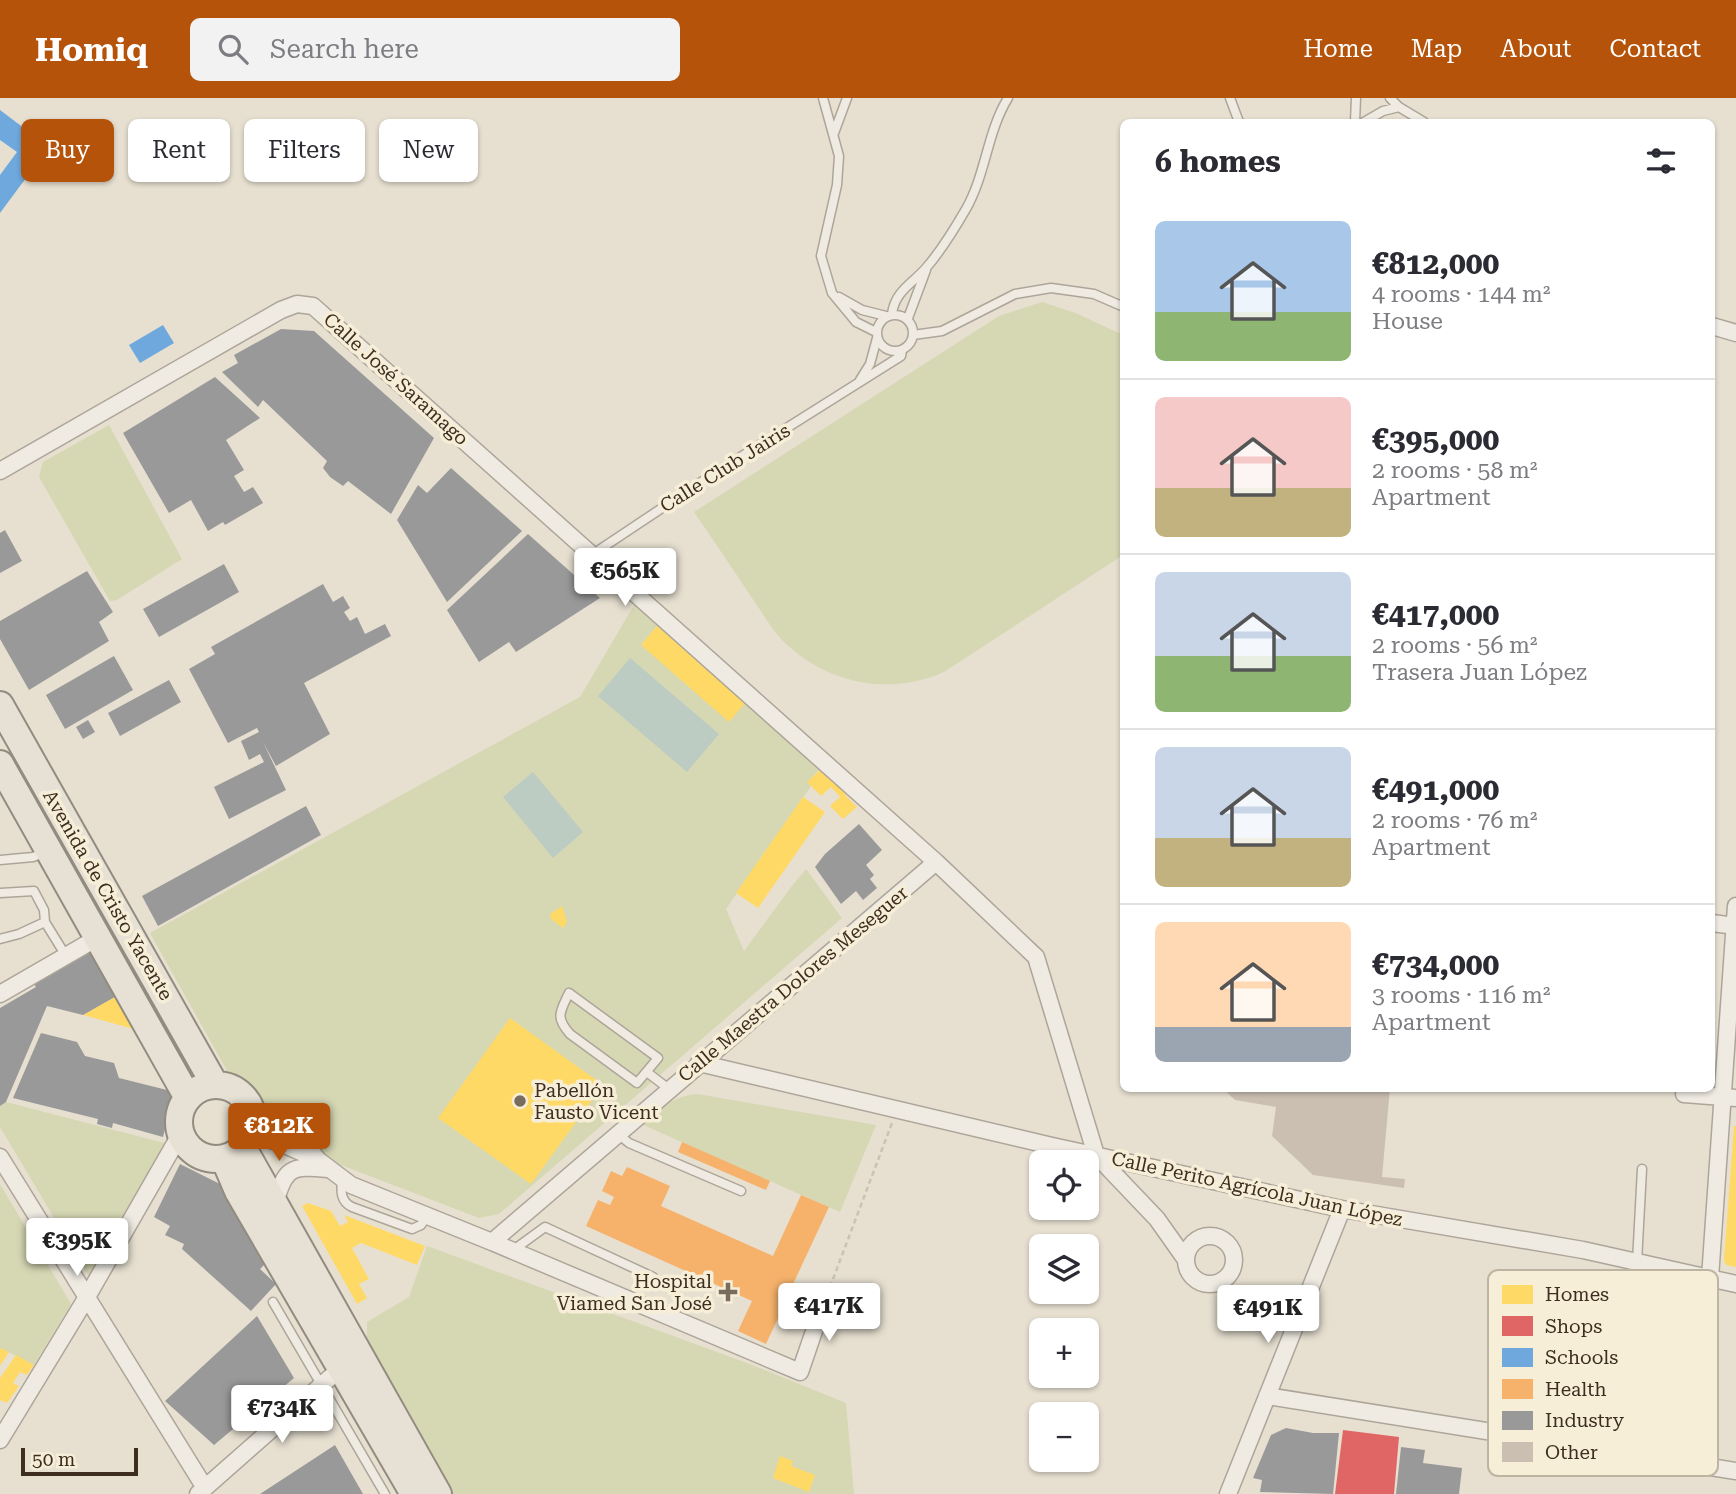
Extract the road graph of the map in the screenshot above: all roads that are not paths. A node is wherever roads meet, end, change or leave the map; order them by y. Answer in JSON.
{"nodes":[{"id":1,"x":823,"y":98,"type":"edge"},
{"id":2,"x":847,"y":98,"type":"edge"},
{"id":3,"x":1008,"y":98,"type":"edge"},
{"id":4,"x":1230,"y":98,"type":"edge"},
{"id":5,"x":1356,"y":98,"type":"edge"},
{"id":6,"x":1390,"y":98,"type":"edge"},
{"id":7,"x":1399,"y":107,"type":"junction"},
{"id":8,"x":1238,"y":119,"type":"edge"},
{"id":9,"x":1355,"y":119,"type":"edge"},
{"id":10,"x":1369,"y":119,"type":"edge"},
{"id":11,"x":1419,"y":119,"type":"edge"},
{"id":12,"x":834,"y":133,"type":"junction"},
{"id":13,"x":927,"y":267,"type":"junction"},
{"id":14,"x":836,"y":296,"type":"junction"},
{"id":15,"x":1120,"y":305,"type":"edge"},
{"id":16,"x":889,"y":315,"type":"junction"},
{"id":17,"x":908,"y":318,"type":"junction"},
{"id":18,"x":1715,"y":327,"type":"edge"},
{"id":19,"x":1736,"y":333,"type":"edge"},
{"id":20,"x":877,"y":335,"type":"junction"},
{"id":21,"x":913,"y":335,"type":"junction"},
{"id":22,"x":902,"y":350,"type":"junction"},
{"id":23,"x":859,"y":384,"type":"junction"},
{"id":24,"x":0,"y":471,"type":"edge"},
{"id":25,"x":593,"y":554,"type":"junction"},
{"id":26,"x":0,"y":705,"type":"edge"},
{"id":27,"x":0,"y":764,"type":"edge"},
{"id":28,"x":48,"y":851,"type":"junction"},
{"id":29,"x":0,"y":860,"type":"edge"},
{"id":30,"x":936,"y":862,"type":"junction"},
{"id":31,"x":0,"y":893,"type":"edge"},
{"id":32,"x":1736,"y":906,"type":"edge"},
{"id":33,"x":45,"y":922,"type":"junction"},
{"id":34,"x":1715,"y":923,"type":"edge"},
{"id":35,"x":1735,"y":926,"type":"edge"},
{"id":36,"x":97,"y":938,"type":"junction"},
{"id":37,"x":0,"y":939,"type":"edge"},
{"id":38,"x":66,"y":956,"type":"junction"},
{"id":39,"x":0,"y":994,"type":"edge"},
{"id":40,"x":699,"y":1063,"type":"junction"},
{"id":41,"x":648,"y":1073,"type":"junction"},
{"id":42,"x":215,"y":1085,"type":"junction"},
{"id":43,"x":669,"y":1090,"type":"junction"},
{"id":44,"x":1685,"y":1094,"type":"dead end"},
{"id":45,"x":188,"y":1098,"type":"junction"},
{"id":46,"x":1729,"y":1098,"type":"edge"},
{"id":47,"x":181,"y":1133,"type":"junction"},
{"id":48,"x":618,"y":1134,"type":"junction"},
{"id":49,"x":242,"y":1138,"type":"junction"},
{"id":50,"x":1074,"y":1150,"type":"edge"},
{"id":51,"x":1094,"y":1150,"type":"edge"},
{"id":52,"x":1099,"y":1156,"type":"edge"},
{"id":53,"x":0,"y":1157,"type":"edge"},
{"id":54,"x":1099,"y":1158,"type":"edge"},
{"id":55,"x":323,"y":1164,"type":"junction"},
{"id":56,"x":1642,"y":1169,"type":"dead end"},
{"id":57,"x":741,"y":1191,"type":"dead end"},
{"id":58,"x":274,"y":1205,"type":"junction"},
{"id":59,"x":1342,"y":1209,"type":"junction"},
{"id":60,"x":492,"y":1242,"type":"junction"},
{"id":61,"x":512,"y":1251,"type":"junction"},
{"id":62,"x":1186,"y":1260,"type":"dead end"},
{"id":63,"x":1637,"y":1262,"type":"junction"},
{"id":64,"x":1674,"y":1270,"type":"edge"},
{"id":65,"x":1711,"y":1270,"type":"edge"},
{"id":66,"x":653,"y":1277,"type":"dead end"},
{"id":67,"x":1718,"y":1280,"type":"edge"},
{"id":68,"x":1736,"y":1284,"type":"edge"},
{"id":69,"x":87,"y":1297,"type":"junction"},
{"id":70,"x":273,"y":1302,"type":"dead end"},
{"id":71,"x":824,"y":1302,"type":"road end"},
{"id":72,"x":331,"y":1376,"type":"junction"},
{"id":73,"x":1267,"y":1396,"type":"junction"},
{"id":74,"x":6,"y":1415,"type":"edge"},
{"id":75,"x":1488,"y":1431,"type":"edge"},
{"id":76,"x":0,"y":1440,"type":"edge"},
{"id":77,"x":1718,"y":1468,"type":"edge"},
{"id":78,"x":1736,"y":1471,"type":"edge"},
{"id":79,"x":202,"y":1491,"type":"edge"},
{"id":80,"x":385,"y":1494,"type":"edge"},
{"id":81,"x":414,"y":1494,"type":"edge"},
{"id":82,"x":438,"y":1494,"type":"edge"},
{"id":83,"x":1228,"y":1494,"type":"edge"}],
"edges":[{"from":1,"to":12,"type":"lane"},
{"from":2,"to":12,"type":"lane"},
{"from":3,"to":13,"type":"lane"},
{"from":4,"to":8,"type":"lane"},
{"from":5,"to":9,"type":"lane"},
{"from":6,"to":7,"type":"lane"},
{"from":7,"to":10,"type":"lane"},
{"from":7,"to":11,"type":"lane"},
{"from":12,"to":14,"type":"lane"},
{"from":13,"to":16,"type":"lane"},
{"from":13,"to":17,"type":"lane"},
{"from":14,"to":16,"type":"lane"},
{"from":14,"to":20,"type":"lane"},
{"from":15,"to":21,"type":"lane"},
{"from":16,"to":17,"type":"lane"},
{"from":16,"to":20,"type":"lane"},
{"from":17,"to":21,"type":"lane"},
{"from":18,"to":19,"type":"street"},
{"from":20,"to":22,"type":"lane"},
{"from":20,"to":23,"type":"lane"},
{"from":21,"to":22,"type":"lane"},
{"from":22,"to":23,"type":"lane","name":"Calle Club Jairis"},
{"from":23,"to":25,"type":"lane","name":"Calle Club Jairis"},
{"from":24,"to":25,"type":"street","name":"Calle José Saramago"},
{"from":25,"to":30,"type":"street","name":"Calle José Saramago"},
{"from":26,"to":42,"type":"main road","name":"Avenida de Cristo Yacente"},
{"from":27,"to":28,"type":"main road","name":"Avenida de Cristo Yacente"},
{"from":28,"to":29,"type":"lane"},
{"from":28,"to":36,"type":"main road","name":"Avenida de Cristo Yacente"},
{"from":30,"to":40,"type":"street","name":"Calle Maestra Dolores Meseguer"},
{"from":30,"to":51,"type":"street","name":"Calle José Saramago"},
{"from":31,"to":33,"type":"lane"},
{"from":32,"to":35,"type":"street"},
{"from":33,"to":37,"type":"lane"},
{"from":33,"to":38,"type":"lane"},
{"from":34,"to":35,"type":"street"},
{"from":35,"to":46,"type":"street"},
{"from":36,"to":38,"type":"street"},
{"from":36,"to":45,"type":"main road","name":"Avenida de Cristo Yacente"},
{"from":38,"to":39,"type":"street"},
{"from":40,"to":43,"type":"street","name":"Calle Maestra Dolores Meseguer"},
{"from":40,"to":50,"type":"street","name":"Calle Perito Agrícola Juan López"},
{"from":41,"to":41,"type":"lane"},
{"from":41,"to":43,"type":"lane"},
{"from":42,"to":45,"type":"main road"},
{"from":42,"to":49,"type":"main road"},
{"from":43,"to":48,"type":"street","name":"Calle Maestra Dolores Meseguer"},
{"from":44,"to":46,"type":"street"},
{"from":45,"to":47,"type":"main road"},
{"from":46,"to":65,"type":"street"},
{"from":47,"to":49,"type":"main road"},
{"from":47,"to":69,"type":"street"},
{"from":48,"to":57,"type":"lane"},
{"from":48,"to":60,"type":"street","name":"Calle Maestra Dolores Meseguer"},
{"from":49,"to":55,"type":"street"},
{"from":49,"to":55,"type":"street"},
{"from":49,"to":58,"type":"main road"},
{"from":49,"to":72,"type":"main road"},
{"from":52,"to":59,"type":"street","name":"Calle Perito Agrícola Juan López"},
{"from":53,"to":69,"type":"street"},
{"from":54,"to":62,"type":"street"},
{"from":55,"to":58,"type":"street"},
{"from":55,"to":60,"type":"street"},
{"from":56,"to":63,"type":"lane"},
{"from":58,"to":82,"type":"main road"},
{"from":59,"to":63,"type":"street","name":"Calle Perito Agrícola Juan López"},
{"from":59,"to":73,"type":"street"},
{"from":60,"to":61,"type":"street"},
{"from":61,"to":66,"type":"lane"},
{"from":61,"to":71,"type":"street"},
{"from":63,"to":64,"type":"street","name":"Calle Perito Agrícola Juan López"},
{"from":67,"to":68,"type":"street","name":"Calle Perito Agrícola Juan López"},
{"from":69,"to":74,"type":"street"},
{"from":69,"to":79,"type":"street"},
{"from":70,"to":72,"type":"lane"},
{"from":72,"to":79,"type":"street"},
{"from":72,"to":80,"type":"lane"},
{"from":72,"to":81,"type":"main road"},
{"from":73,"to":75,"type":"street"},
{"from":73,"to":83,"type":"street"},
{"from":74,"to":76,"type":"street"},
{"from":77,"to":78,"type":"street"}]}
